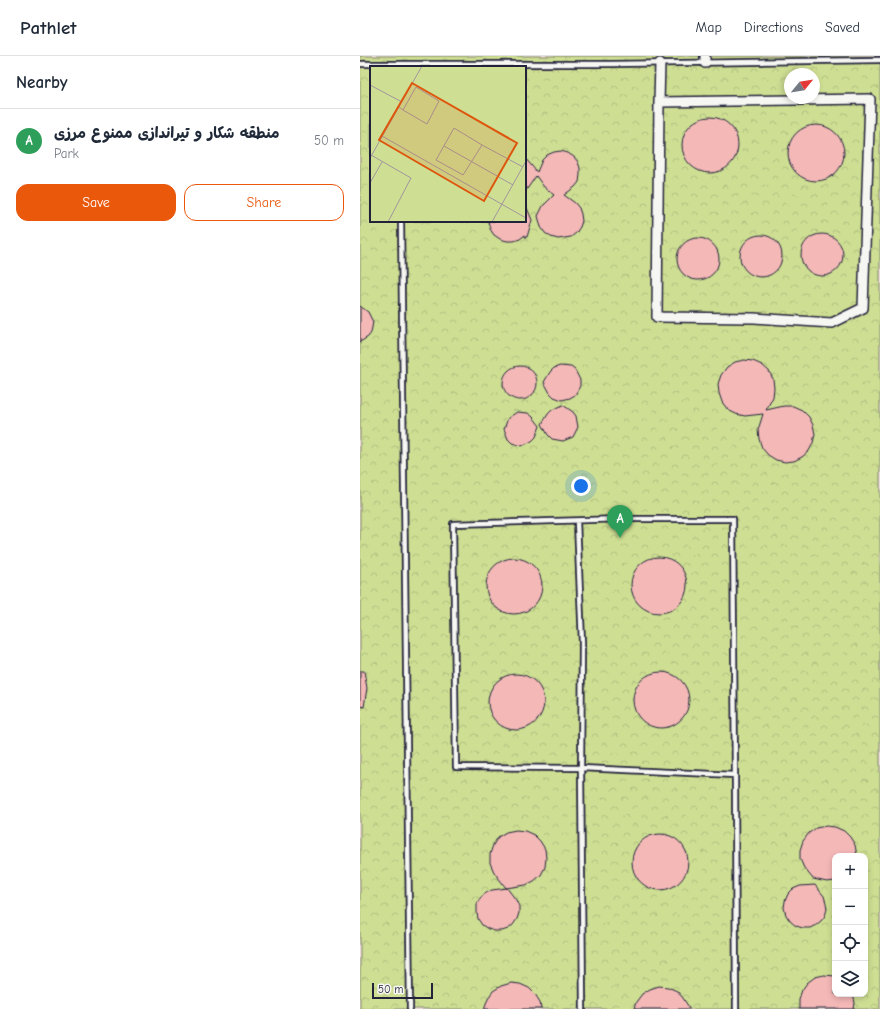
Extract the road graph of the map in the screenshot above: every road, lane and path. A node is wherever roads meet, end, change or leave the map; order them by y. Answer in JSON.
{"nodes":[{"id":1,"x":705,"y":59,"type":"edge"},
{"id":2,"x":880,"y":60,"type":"edge"},
{"id":3,"x":660,"y":63,"type":"junction"},
{"id":4,"x":360,"y":64,"type":"edge"},
{"id":5,"x":400,"y":65,"type":"edge"},
{"id":6,"x":660,"y":102,"type":"junction"},
{"id":7,"x":401,"y":222,"type":"edge"},
{"id":8,"x":577,"y":521,"type":"junction"},
{"id":9,"x":581,"y":768,"type":"junction"},
{"id":10,"x":735,"y":775,"type":"junction"},
{"id":11,"x":410,"y":1009,"type":"edge"},
{"id":12,"x":583,"y":1009,"type":"edge"},
{"id":13,"x":736,"y":1009,"type":"edge"}],
"edges":[{"from":1,"to":2,"type":"lane"},
{"from":1,"to":3,"type":"lane"},
{"from":3,"to":5,"type":"lane"},
{"from":3,"to":6,"type":"street"},
{"from":4,"to":5,"type":"lane"},
{"from":6,"to":6,"type":"street"},
{"from":7,"to":11,"type":"lane"},
{"from":8,"to":9,"type":"lane"},
{"from":8,"to":9,"type":"lane"},
{"from":8,"to":10,"type":"lane"},
{"from":9,"to":10,"type":"lane"},
{"from":9,"to":12,"type":"lane"},
{"from":10,"to":13,"type":"lane"}]}
